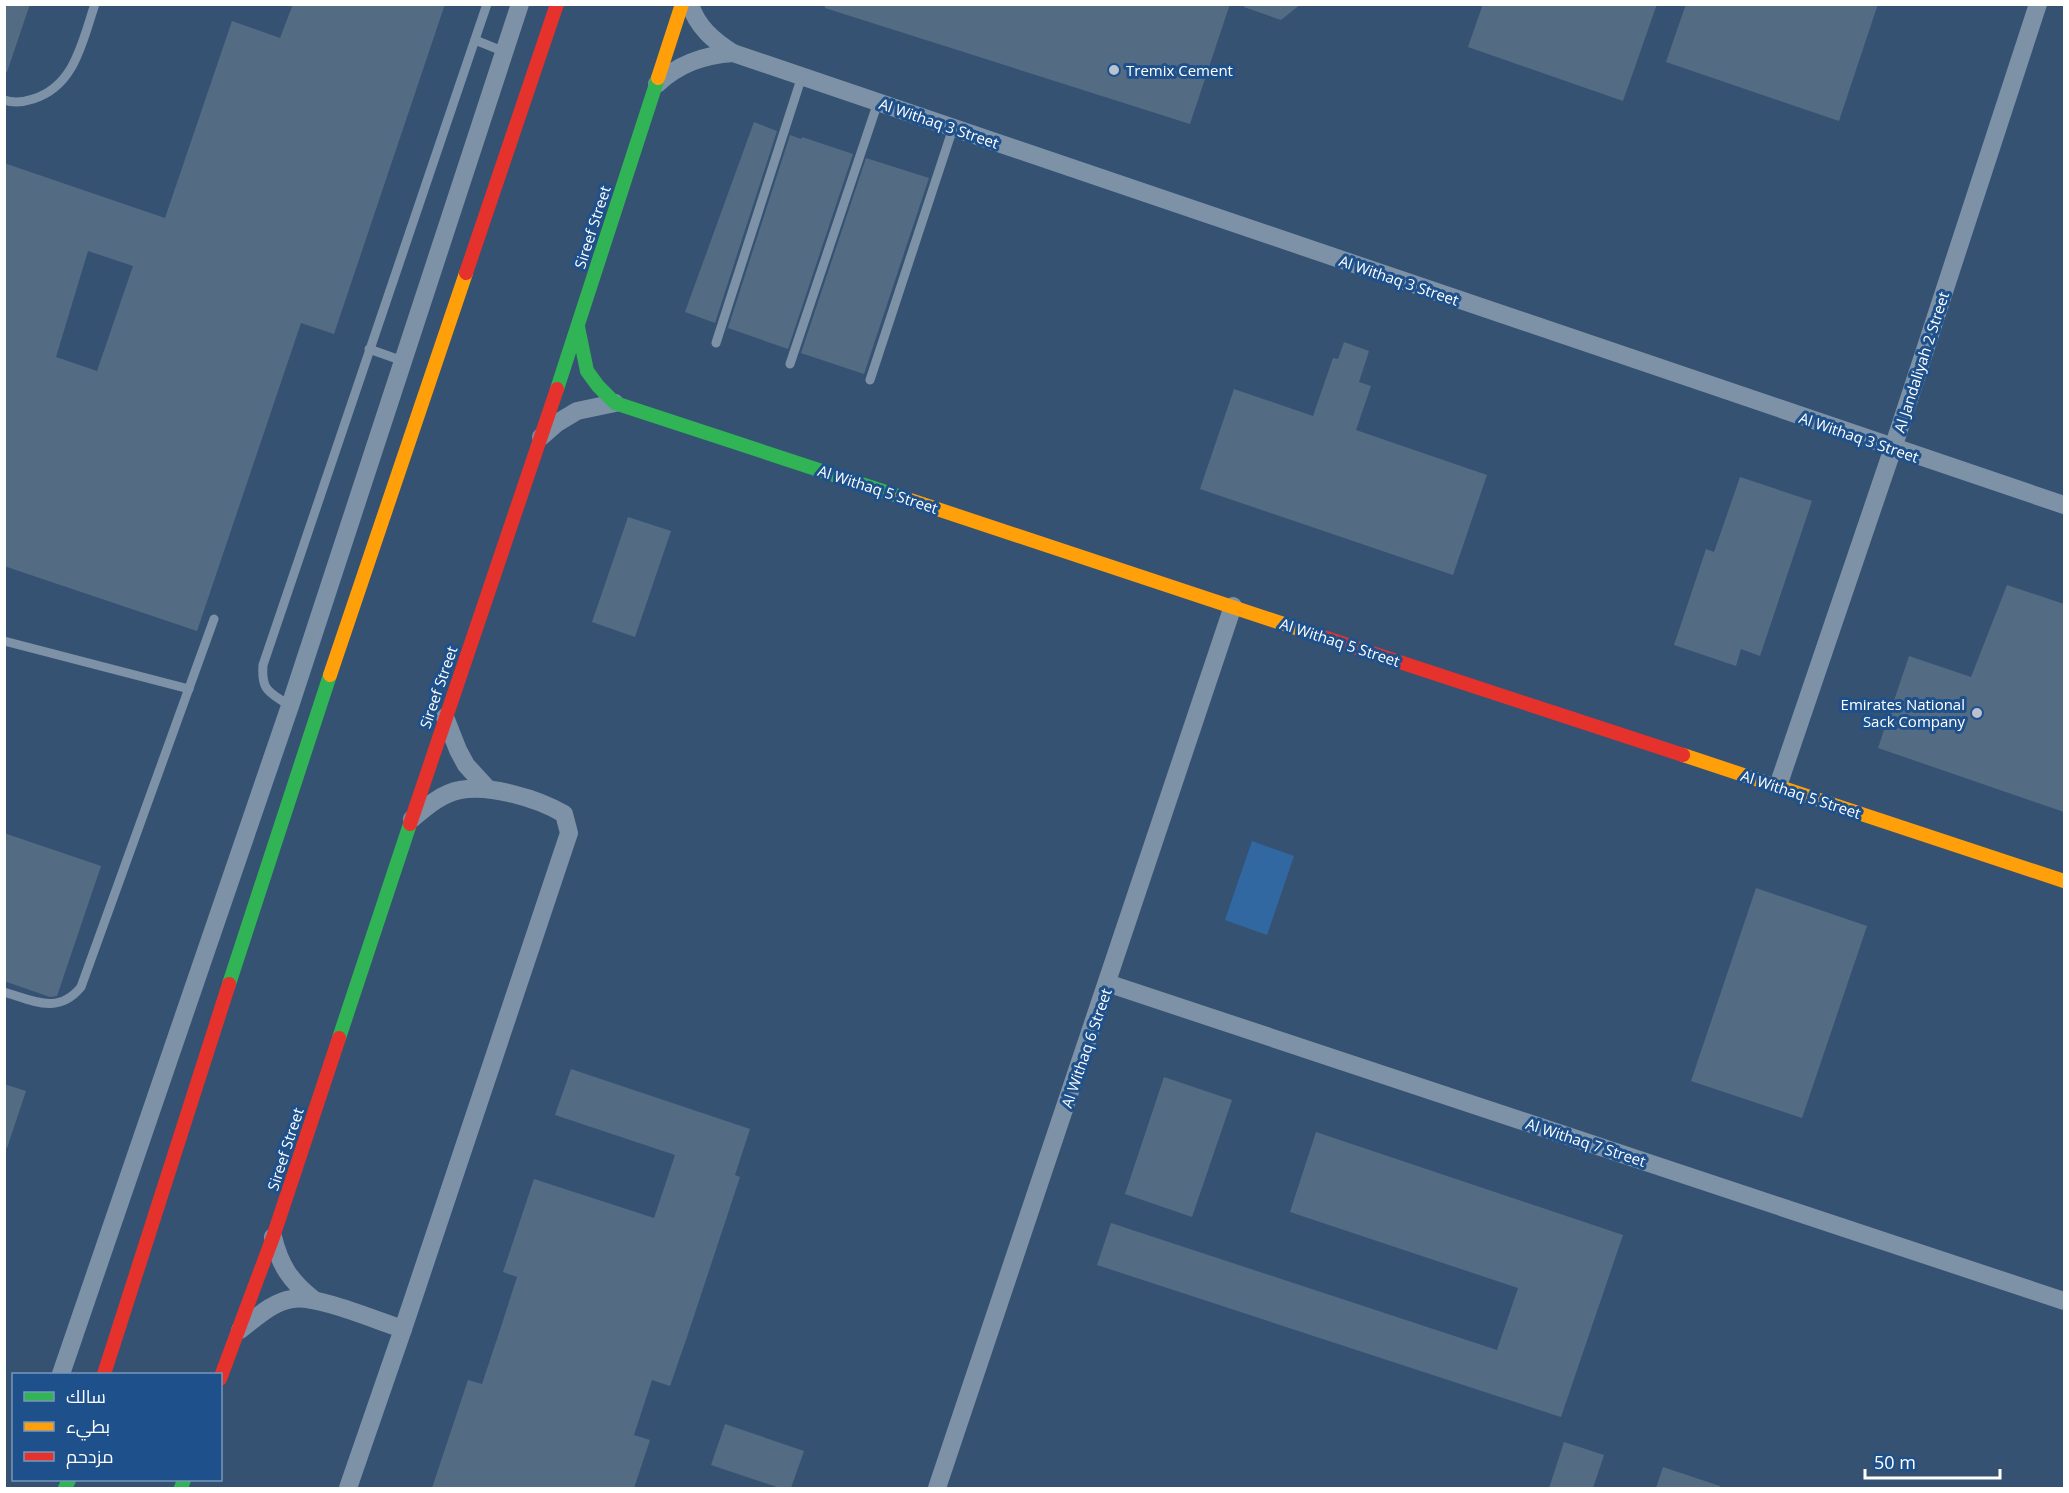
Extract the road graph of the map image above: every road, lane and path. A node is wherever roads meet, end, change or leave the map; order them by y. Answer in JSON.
{"nodes":[{"id":1,"x":95,"y":4,"type":"edge"},
{"id":2,"x":487,"y":4,"type":"edge"},
{"id":3,"x":520,"y":4,"type":"edge"},
{"id":4,"x":557,"y":4,"type":"edge"},
{"id":5,"x":682,"y":4,"type":"edge"},
{"id":6,"x":690,"y":4,"type":"edge"},
{"id":7,"x":2038,"y":4,"type":"edge"},
{"id":8,"x":475,"y":40,"type":"junction"},
{"id":9,"x":505,"y":52,"type":"junction"},
{"id":10,"x":734,"y":53,"type":"junction"},
{"id":11,"x":802,"y":76,"type":"junction"},
{"id":12,"x":654,"y":86,"type":"junction"},
{"id":13,"x":4,"y":100,"type":"edge"},
{"id":14,"x":878,"y":102,"type":"junction"},
{"id":15,"x":954,"y":128,"type":"junction"},
{"id":16,"x":578,"y":327,"type":"junction"},
{"id":17,"x":716,"y":343,"type":"dead end"},
{"id":18,"x":369,"y":349,"type":"junction"},
{"id":19,"x":403,"y":361,"type":"junction"},
{"id":20,"x":790,"y":364,"type":"dead end"},
{"id":21,"x":870,"y":380,"type":"dead end"},
{"id":22,"x":615,"y":403,"type":"junction"},
{"id":23,"x":540,"y":438,"type":"junction"},
{"id":24,"x":1893,"y":448,"type":"junction"},
{"id":25,"x":2064,"y":505,"type":"edge"},
{"id":26,"x":1233,"y":606,"type":"junction"},
{"id":27,"x":214,"y":619,"type":"dead end"},
{"id":28,"x":4,"y":641,"type":"edge"},
{"id":29,"x":189,"y":688,"type":"junction"},
{"id":30,"x":290,"y":706,"type":"junction"},
{"id":31,"x":445,"y":717,"type":"junction"},
{"id":32,"x":1778,"y":786,"type":"junction"},
{"id":33,"x":488,"y":789,"type":"junction"},
{"id":34,"x":411,"y":819,"type":"junction"},
{"id":35,"x":2064,"y":881,"type":"edge"},
{"id":36,"x":1107,"y":983,"type":"junction"},
{"id":37,"x":4,"y":992,"type":"edge"},
{"id":38,"x":273,"y":1237,"type":"junction"},
{"id":39,"x":313,"y":1299,"type":"junction"},
{"id":40,"x":2064,"y":1301,"type":"edge"},
{"id":41,"x":403,"y":1329,"type":"junction"},
{"id":42,"x":240,"y":1330,"type":"junction"},
{"id":43,"x":61,"y":1373,"type":"edge"},
{"id":44,"x":104,"y":1373,"type":"edge"},
{"id":45,"x":222,"y":1374,"type":"edge"},
{"id":46,"x":348,"y":1488,"type":"edge"},
{"id":47,"x":937,"y":1488,"type":"edge"}],
"edges":[{"from":1,"to":13,"type":"lane"},
{"from":2,"to":8,"type":"lane"},
{"from":3,"to":9,"type":"street"},
{"from":4,"to":44,"type":"street"},
{"from":5,"to":12,"type":"street","name":"Sireef Street"},
{"from":6,"to":10,"type":"street","name":"Al Withaq 3 Street"},
{"from":7,"to":24,"type":"street","name":"Al Jandaliyah 2 Street"},
{"from":8,"to":9,"type":"lane"},
{"from":8,"to":18,"type":"lane"},
{"from":9,"to":19,"type":"street"},
{"from":10,"to":11,"type":"street","name":"Al Withaq 3 Street"},
{"from":10,"to":12,"type":"street","name":"Al Withaq 3 Street"},
{"from":11,"to":14,"type":"street","name":"Al Withaq 3 Street"},
{"from":11,"to":17,"type":"lane"},
{"from":12,"to":16,"type":"street","name":"Sireef Street"},
{"from":14,"to":15,"type":"street","name":"Al Withaq 3 Street"},
{"from":14,"to":20,"type":"lane"},
{"from":15,"to":21,"type":"lane"},
{"from":15,"to":24,"type":"street","name":"Al Withaq 3 Street"},
{"from":16,"to":22,"type":"street","name":"Al Withaq 5 Street"},
{"from":16,"to":23,"type":"street","name":"Sireef Street"},
{"from":18,"to":19,"type":"lane"},
{"from":18,"to":30,"type":"lane"},
{"from":19,"to":30,"type":"street"},
{"from":22,"to":23,"type":"street"},
{"from":22,"to":26,"type":"street","name":"Al Withaq 5 Street"},
{"from":23,"to":31,"type":"street","name":"Sireef Street"},
{"from":24,"to":25,"type":"street","name":"Al Withaq 3 Street"},
{"from":24,"to":32,"type":"street","name":"Al Jandaliyah 2 Street"},
{"from":26,"to":32,"type":"street","name":"Al Withaq 5 Street"},
{"from":26,"to":36,"type":"street","name":"Al Withaq 6 Street"},
{"from":27,"to":29,"type":"lane"},
{"from":28,"to":29,"type":"lane"},
{"from":29,"to":37,"type":"lane"},
{"from":30,"to":43,"type":"street"},
{"from":31,"to":33,"type":"street"},
{"from":31,"to":34,"type":"street","name":"Sireef Street"},
{"from":32,"to":35,"type":"street","name":"Al Withaq 5 Street"},
{"from":33,"to":34,"type":"street"},
{"from":33,"to":41,"type":"street"},
{"from":34,"to":38,"type":"street","name":"Sireef Street"},
{"from":36,"to":40,"type":"street","name":"Al Withaq 7 Street"},
{"from":36,"to":47,"type":"street","name":"Al Withaq 6 Street"},
{"from":38,"to":39,"type":"street"},
{"from":38,"to":42,"type":"street","name":"Sireef Street"},
{"from":39,"to":41,"type":"street"},
{"from":39,"to":42,"type":"street"},
{"from":41,"to":46,"type":"street"},
{"from":42,"to":45,"type":"street","name":"Sireef Street"}]}
